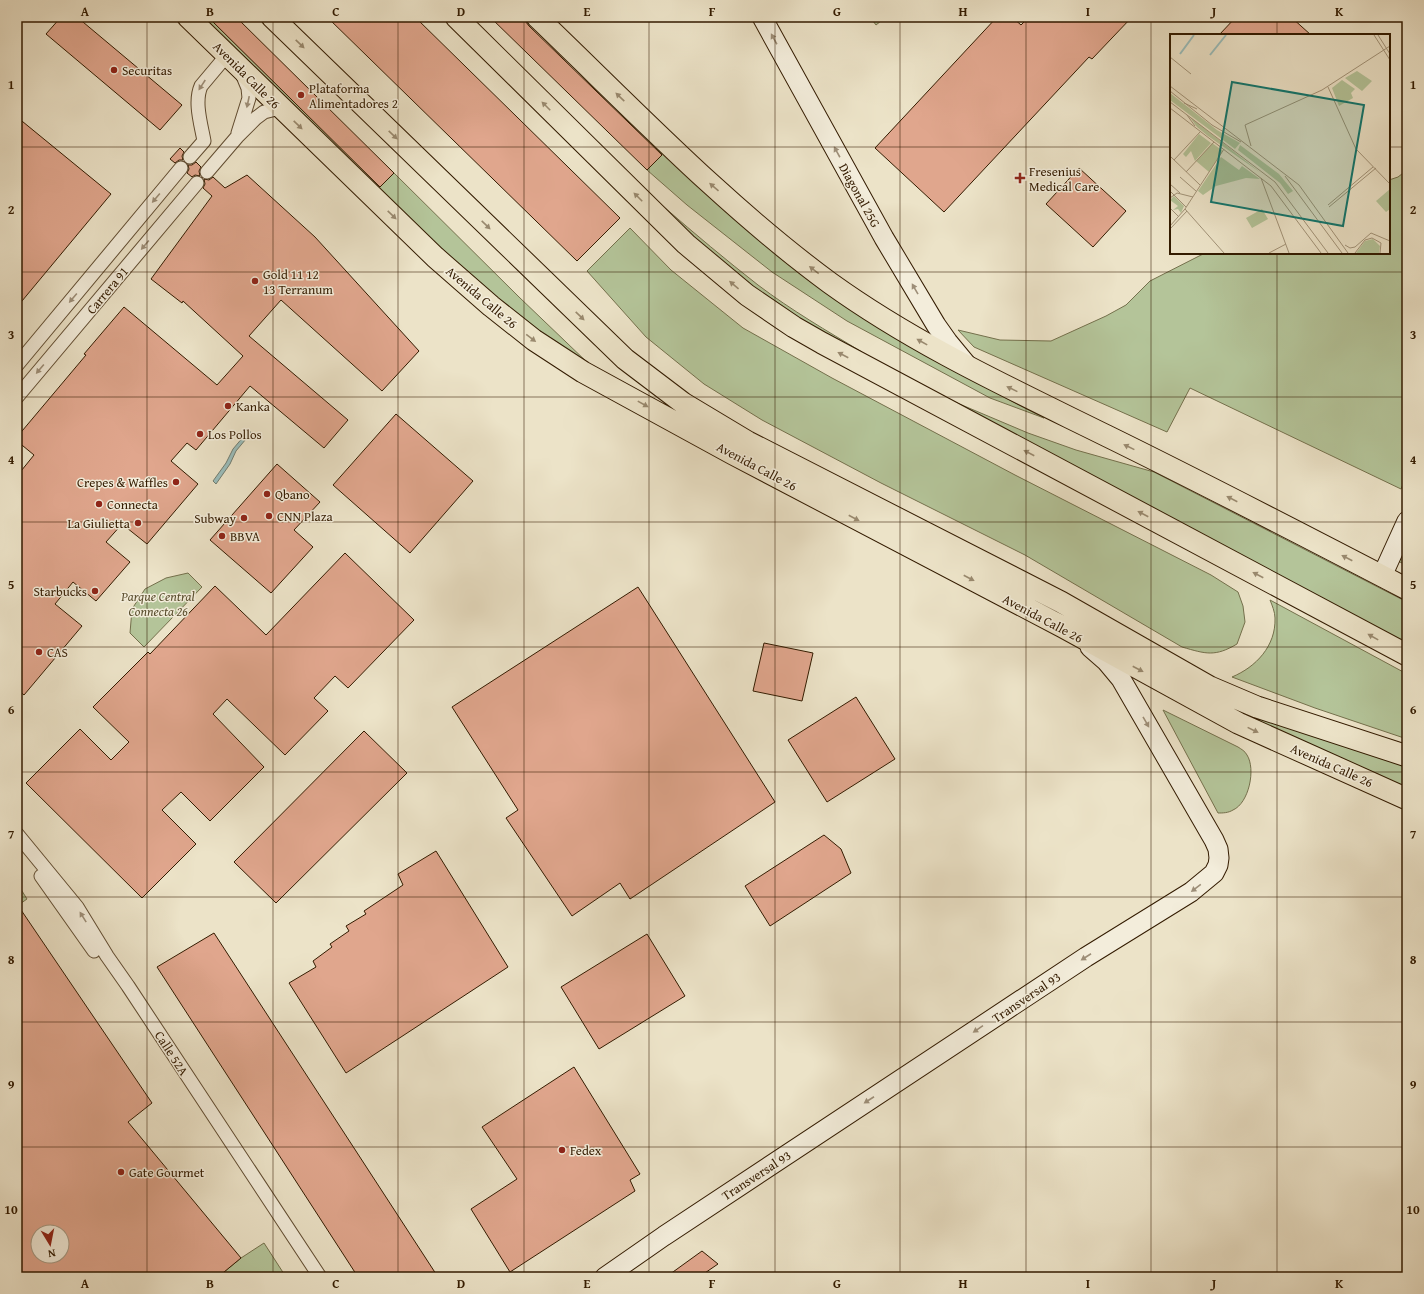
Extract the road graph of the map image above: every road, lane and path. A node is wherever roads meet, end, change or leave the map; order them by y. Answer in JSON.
{"nodes":[{"id":1,"x":188,"y":17,"type":"edge"},
{"id":2,"x":272,"y":17,"type":"edge"},
{"id":3,"x":456,"y":17,"type":"edge"},
{"id":4,"x":538,"y":17,"type":"edge"},
{"id":5,"x":762,"y":17,"type":"edge"},
{"id":6,"x":234,"y":62,"type":"junction"},
{"id":7,"x":280,"y":108,"type":"junction"},
{"id":8,"x":237,"y":136,"type":"junction"},
{"id":9,"x":204,"y":141,"type":"junction"},
{"id":10,"x":220,"y":156,"type":"junction"},
{"id":11,"x":190,"y":157,"type":"dead end"},
{"id":12,"x":181,"y":168,"type":"dead end"},
{"id":13,"x":207,"y":172,"type":"dead end"},
{"id":14,"x":198,"y":182,"type":"dead end"},
{"id":15,"x":17,"y":365,"type":"edge"},
{"id":16,"x":969,"y":367,"type":"junction"},
{"id":17,"x":17,"y":397,"type":"edge"},
{"id":18,"x":1407,"y":521,"type":"edge"},
{"id":19,"x":1382,"y":576,"type":"junction"},
{"id":20,"x":1407,"y":590,"type":"edge"},
{"id":21,"x":1079,"y":637,"type":"junction"},
{"id":22,"x":1407,"y":655,"type":"edge"},
{"id":23,"x":1407,"y":756,"type":"edge"},
{"id":24,"x":1407,"y":799,"type":"edge"},
{"id":25,"x":17,"y":834,"type":"edge"},
{"id":26,"x":17,"y":846,"type":"edge"},
{"id":27,"x":310,"y":1277,"type":"edge"},
{"id":28,"x":320,"y":1277,"type":"edge"},
{"id":29,"x":604,"y":1277,"type":"edge"}],
"edges":[{"from":1,"to":6,"type":"main road","name":"Avenida Calle 26"},
{"from":2,"to":23,"type":"main road","name":"Avenida Calle 26","one_way":true},
{"from":22,"to":3,"type":"main road","one_way":true},
{"from":16,"to":4,"type":"main road","one_way":true},
{"from":16,"to":5,"type":"main road","name":"Diagonal 25G","one_way":true},
{"from":6,"to":7,"type":"main road","name":"Avenida Calle 26"},
{"from":6,"to":8,"type":"street","one_way":true},
{"from":6,"to":9,"type":"street","one_way":true},
{"from":7,"to":8,"type":"street"},
{"from":7,"to":21,"type":"main road","name":"Avenida Calle 26","one_way":true},
{"from":8,"to":10,"type":"street"},
{"from":9,"to":10,"type":"street"},
{"from":9,"to":11,"type":"street"},
{"from":10,"to":13,"type":"street"},
{"from":12,"to":15,"type":"street","name":"Carrera 91","one_way":true},
{"from":14,"to":17,"type":"street","name":"Carrera 91","one_way":true},
{"from":19,"to":16,"type":"main road","one_way":true},
{"from":18,"to":19,"type":"main road"},
{"from":19,"to":20,"type":"main road"},
{"from":21,"to":24,"type":"main road","name":"Avenida Calle 26","one_way":true},
{"from":21,"to":29,"type":"main road","name":"Transversal 93","one_way":true},
{"from":28,"to":25,"type":"street","name":"Calle 52A","one_way":true},
{"from":26,"to":27,"type":"street","name":"Calle 52A"}]}
